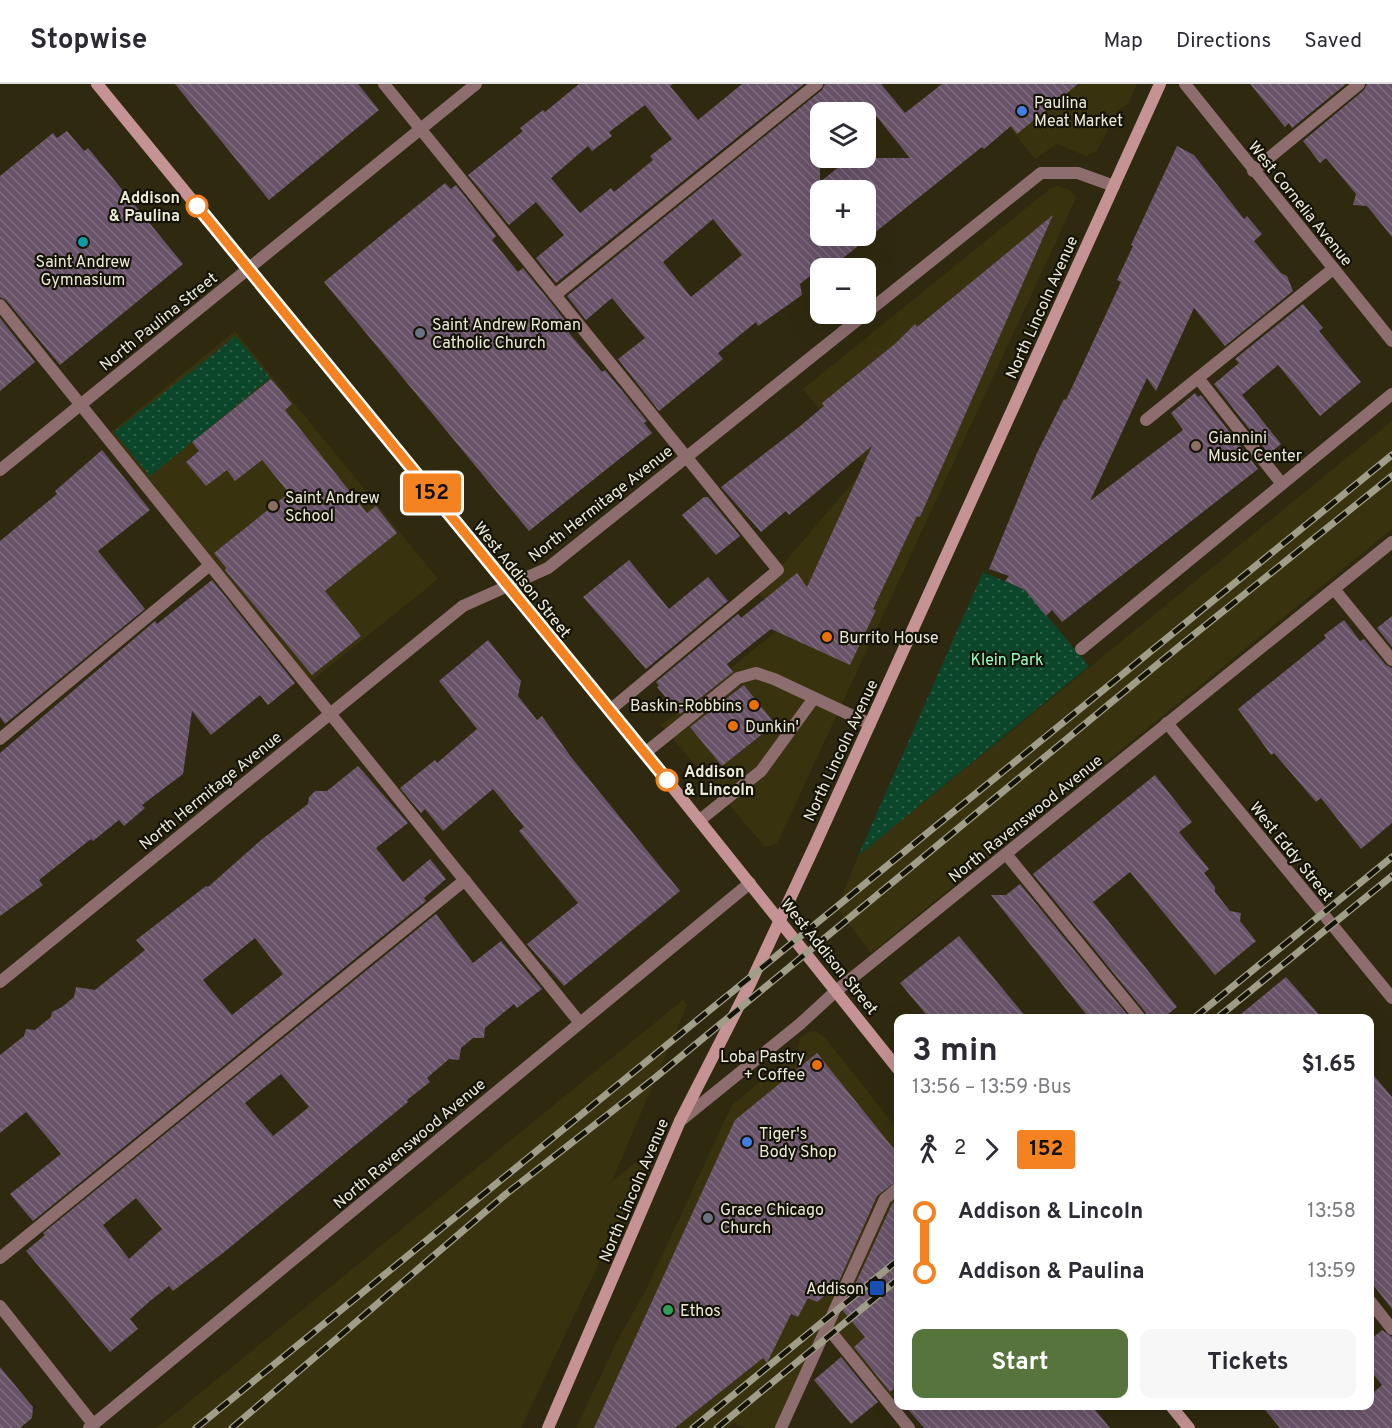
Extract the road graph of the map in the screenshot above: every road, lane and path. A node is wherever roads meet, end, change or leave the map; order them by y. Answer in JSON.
{"nodes":[{"id":1,"x":97,"y":84,"type":"edge"},
{"id":2,"x":384,"y":84,"type":"edge"},
{"id":3,"x":476,"y":84,"type":"edge"},
{"id":4,"x":817,"y":84,"type":"edge"},
{"id":5,"x":1160,"y":84,"type":"edge"},
{"id":6,"x":1185,"y":84,"type":"edge"},
{"id":7,"x":1359,"y":84,"type":"edge"},
{"id":8,"x":420,"y":129,"type":"junction"},
{"id":9,"x":1253,"y":171,"type":"junction"},
{"id":10,"x":1114,"y":186,"type":"junction"},
{"id":11,"x":248,"y":268,"type":"junction"},
{"id":12,"x":1333,"y":269,"type":"junction"},
{"id":13,"x":555,"y":295,"type":"junction"},
{"id":14,"x":0,"y":305,"type":"edge"},
{"id":15,"x":1392,"y":341,"type":"edge"},
{"id":16,"x":1198,"y":378,"type":"junction"},
{"id":17,"x":1392,"y":394,"type":"edge"},
{"id":18,"x":81,"y":405,"type":"junction"},
{"id":19,"x":1146,"y":420,"type":"dead end"},
{"id":20,"x":687,"y":457,"type":"junction"},
{"id":21,"x":0,"y":470,"type":"edge"},
{"id":22,"x":1282,"y":484,"type":"junction"},
{"id":23,"x":1392,"y":542,"type":"edge"},
{"id":24,"x":210,"y":565,"type":"junction"},
{"id":25,"x":508,"y":586,"type":"junction"},
{"id":26,"x":1334,"y":589,"type":"junction"},
{"id":27,"x":1081,"y":649,"type":"dead end"},
{"id":28,"x":1392,"y":660,"type":"edge"},
{"id":29,"x":814,"y":698,"type":"junction"},
{"id":30,"x":610,"y":710,"type":"junction"},
{"id":31,"x":330,"y":714,"type":"junction"},
{"id":32,"x":1167,"y":723,"type":"junction"},
{"id":33,"x":870,"y":724,"type":"junction"},
{"id":34,"x":0,"y":738,"type":"edge"},
{"id":35,"x":645,"y":753,"type":"junction"},
{"id":36,"x":700,"y":820,"type":"junction"},
{"id":37,"x":1006,"y":854,"type":"junction"},
{"id":38,"x":465,"y":880,"type":"junction"},
{"id":39,"x":750,"y":883,"type":"junction"},
{"id":40,"x":779,"y":920,"type":"junction"},
{"id":41,"x":0,"y":982,"type":"edge"},
{"id":42,"x":836,"y":991,"type":"junction"},
{"id":43,"x":1392,"y":998,"type":"edge"},
{"id":44,"x":1137,"y":1014,"type":"edge"},
{"id":45,"x":580,"y":1023,"type":"junction"},
{"id":46,"x":894,"y":1064,"type":"edge"},
{"id":47,"x":680,"y":1121,"type":"junction"},
{"id":48,"x":894,"y":1191,"type":"edge"},
{"id":49,"x":0,"y":1258,"type":"edge"},
{"id":50,"x":0,"y":1306,"type":"edge"},
{"id":51,"x":1374,"y":1306,"type":"edge"},
{"id":52,"x":827,"y":1327,"type":"junction"},
{"id":53,"x":1392,"y":1329,"type":"edge"},
{"id":54,"x":894,"y":1410,"type":"edge"},
{"id":55,"x":894,"y":1410,"type":"edge"},
{"id":56,"x":1174,"y":1410,"type":"edge"},
{"id":57,"x":91,"y":1426,"type":"edge"},
{"id":58,"x":549,"y":1428,"type":"edge"},
{"id":59,"x":781,"y":1428,"type":"edge"},
{"id":60,"x":909,"y":1428,"type":"edge"},
{"id":61,"x":1190,"y":1428,"type":"edge"}],
"edges":[{"from":1,"to":11,"type":"main road","name":"West Addison Street"},
{"from":2,"to":8,"type":"street"},
{"from":3,"to":8,"type":"street","name":"North Paulina Street"},
{"from":4,"to":13,"type":"street"},
{"from":5,"to":10,"type":"main road","name":"North Lincoln Avenue"},
{"from":6,"to":9,"type":"street","name":"West Cornelia Avenue"},
{"from":7,"to":9,"type":"street"},
{"from":8,"to":11,"type":"street","name":"North Paulina Street"},
{"from":8,"to":13,"type":"street"},
{"from":9,"to":12,"type":"street","name":"West Cornelia Avenue"},
{"from":10,"to":20,"type":"street","name":"North Hermitage Avenue"},
{"from":10,"to":33,"type":"main road","name":"North Lincoln Avenue"},
{"from":11,"to":18,"type":"street","name":"North Paulina Street"},
{"from":11,"to":25,"type":"main road","name":"West Addison Street"},
{"from":12,"to":15,"type":"street","name":"West Cornelia Avenue"},
{"from":12,"to":16,"type":"street"},
{"from":13,"to":20,"type":"street"},
{"from":14,"to":18,"type":"street"},
{"from":16,"to":19,"type":"street"},
{"from":16,"to":22,"type":"street"},
{"from":17,"to":22,"type":"street"},
{"from":18,"to":21,"type":"street","name":"North Paulina Street"},
{"from":18,"to":24,"type":"street"},
{"from":20,"to":25,"type":"street","name":"North Hermitage Avenue"},
{"from":20,"to":30,"type":"street"},
{"from":22,"to":27,"type":"street"},
{"from":23,"to":26,"type":"street","name":"North Ravenswood Avenue"},
{"from":24,"to":31,"type":"street"},
{"from":24,"to":34,"type":"street"},
{"from":25,"to":30,"type":"main road","name":"West Addison Street"},
{"from":25,"to":31,"type":"street","name":"North Hermitage Avenue"},
{"from":26,"to":28,"type":"street"},
{"from":26,"to":32,"type":"street","name":"North Ravenswood Avenue"},
{"from":29,"to":33,"type":"street"},
{"from":29,"to":35,"type":"street"},
{"from":29,"to":36,"type":"street"},
{"from":30,"to":35,"type":"main road","name":"West Addison Street"},
{"from":31,"to":38,"type":"street"},
{"from":31,"to":41,"type":"street","name":"North Hermitage Avenue"},
{"from":32,"to":37,"type":"street","name":"North Ravenswood Avenue"},
{"from":32,"to":43,"type":"street","name":"West Eddy Street"},
{"from":33,"to":40,"type":"main road","name":"North Lincoln Avenue"},
{"from":35,"to":36,"type":"main road","name":"West Addison Street"},
{"from":36,"to":39,"type":"main road","name":"West Addison Street"},
{"from":37,"to":42,"type":"street","name":"North Ravenswood Avenue"},
{"from":37,"to":44,"type":"street"},
{"from":38,"to":45,"type":"street"},
{"from":38,"to":49,"type":"street"},
{"from":39,"to":40,"type":"main road","name":"West Addison Street"},
{"from":39,"to":45,"type":"street","name":"North Ravenswood Avenue"},
{"from":40,"to":42,"type":"main road","name":"West Addison Street"},
{"from":40,"to":47,"type":"main road","name":"North Lincoln Avenue"},
{"from":42,"to":46,"type":"main road","name":"West Addison Street"},
{"from":42,"to":47,"type":"street","name":"North Ravenswood Avenue"},
{"from":45,"to":57,"type":"street","name":"North Ravenswood Avenue"},
{"from":47,"to":58,"type":"main road","name":"North Lincoln Avenue"},
{"from":48,"to":52,"type":"street"},
{"from":50,"to":57,"type":"street"},
{"from":51,"to":53,"type":"street"},
{"from":52,"to":55,"type":"street"},
{"from":52,"to":59,"type":"street"},
{"from":54,"to":60,"type":"street"},
{"from":56,"to":61,"type":"main road"}]}
